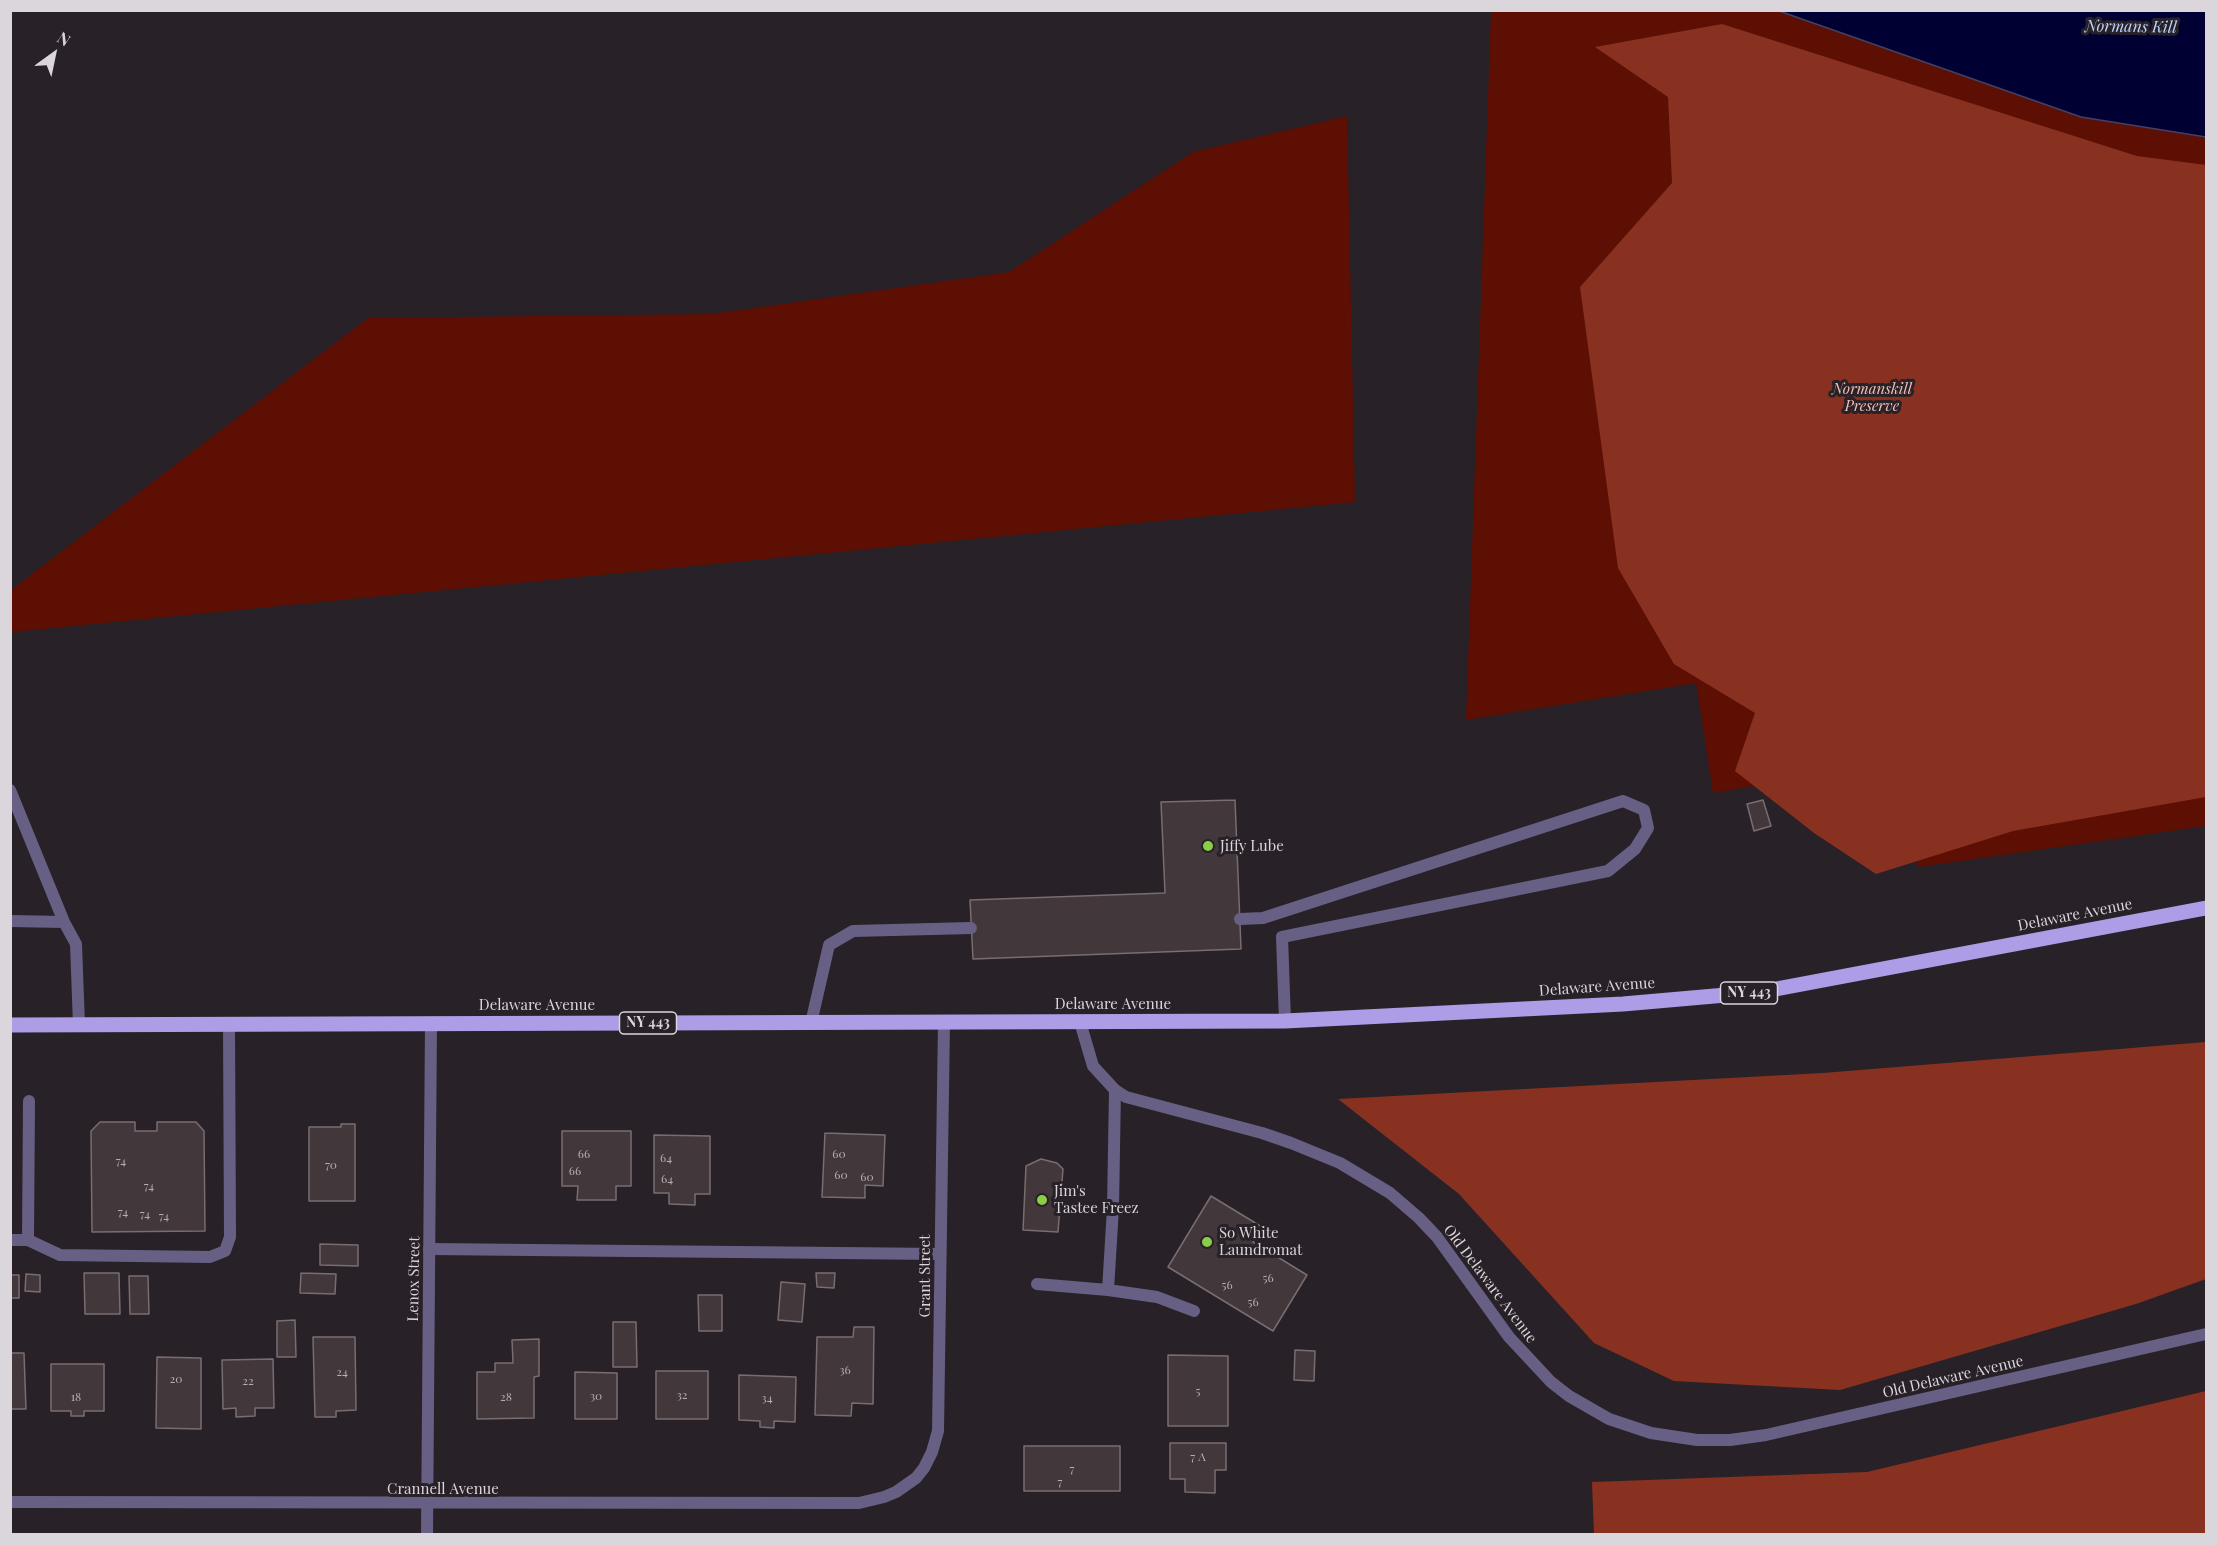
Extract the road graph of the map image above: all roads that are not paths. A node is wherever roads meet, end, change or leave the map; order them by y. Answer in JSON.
{"nodes":[{"id":1,"x":10,"y":790,"type":"edge"},
{"id":2,"x":2206,"y":908,"type":"edge"},
{"id":3,"x":1240,"y":919,"type":"dead end"},
{"id":4,"x":10,"y":921,"type":"edge"},
{"id":5,"x":64,"y":922,"type":"junction"},
{"id":6,"x":971,"y":928,"type":"dead end"},
{"id":7,"x":1285,"y":1021,"type":"junction"},
{"id":8,"x":944,"y":1022,"type":"junction"},
{"id":9,"x":1080,"y":1022,"type":"junction"},
{"id":10,"x":431,"y":1023,"type":"junction"},
{"id":11,"x":811,"y":1023,"type":"junction"},
{"id":12,"x":229,"y":1024,"type":"junction"},
{"id":13,"x":10,"y":1025,"type":"edge"},
{"id":14,"x":79,"y":1025,"type":"junction"},
{"id":15,"x":1115,"y":1090,"type":"junction"},
{"id":16,"x":29,"y":1101,"type":"dead end"},
{"id":17,"x":10,"y":1240,"type":"edge"},
{"id":18,"x":28,"y":1240,"type":"junction"},
{"id":19,"x":429,"y":1248,"type":"junction"},
{"id":20,"x":939,"y":1254,"type":"junction"},
{"id":21,"x":1037,"y":1284,"type":"dead end"},
{"id":22,"x":1108,"y":1290,"type":"junction"},
{"id":23,"x":1194,"y":1311,"type":"dead end"},
{"id":24,"x":2206,"y":1334,"type":"edge"},
{"id":25,"x":876,"y":1500,"type":"joint"},
{"id":26,"x":10,"y":1502,"type":"edge"},
{"id":27,"x":427,"y":1504,"type":"junction"},
{"id":28,"x":427,"y":1534,"type":"edge"}],
"edges":[{"from":1,"to":5,"type":"street"},
{"from":2,"to":7,"type":"main road","name":"Delaware Avenue","number":"NY 443"},
{"from":3,"to":7,"type":"street"},
{"from":4,"to":5,"type":"street"},
{"from":5,"to":14,"type":"street"},
{"from":6,"to":11,"type":"street"},
{"from":7,"to":9,"type":"main road","name":"Delaware Avenue","number":"NY 443"},
{"from":8,"to":9,"type":"main road","name":"Delaware Avenue","number":"NY 443"},
{"from":8,"to":11,"type":"main road","name":"Delaware Avenue","number":"NY 443"},
{"from":8,"to":20,"type":"street","name":"Grant Street"},
{"from":9,"to":15,"type":"street","name":"Old Delaware Avenue"},
{"from":10,"to":11,"type":"main road","name":"Delaware Avenue","number":"NY 443"},
{"from":10,"to":12,"type":"main road","name":"Delaware Avenue","number":"NY 443"},
{"from":10,"to":19,"type":"street","name":"Lenox Street"},
{"from":12,"to":14,"type":"main road","name":"Delaware Avenue","number":"NY 443"},
{"from":12,"to":18,"type":"street"},
{"from":13,"to":14,"type":"main road","name":"Delaware Avenue","number":"NY 443"},
{"from":15,"to":22,"type":"street"},
{"from":15,"to":24,"type":"street","name":"Old Delaware Avenue"},
{"from":16,"to":18,"type":"street"},
{"from":17,"to":18,"type":"street"},
{"from":19,"to":20,"type":"street"},
{"from":19,"to":27,"type":"street","name":"Lenox Street"},
{"from":20,"to":25,"type":"street","name":"Grant Street"},
{"from":21,"to":22,"type":"street"},
{"from":22,"to":23,"type":"street"},
{"from":25,"to":27,"type":"street","name":"Crannell Avenue"},
{"from":26,"to":27,"type":"street","name":"Crannell Avenue"},
{"from":27,"to":28,"type":"street","name":"Lenox Street"}]}
